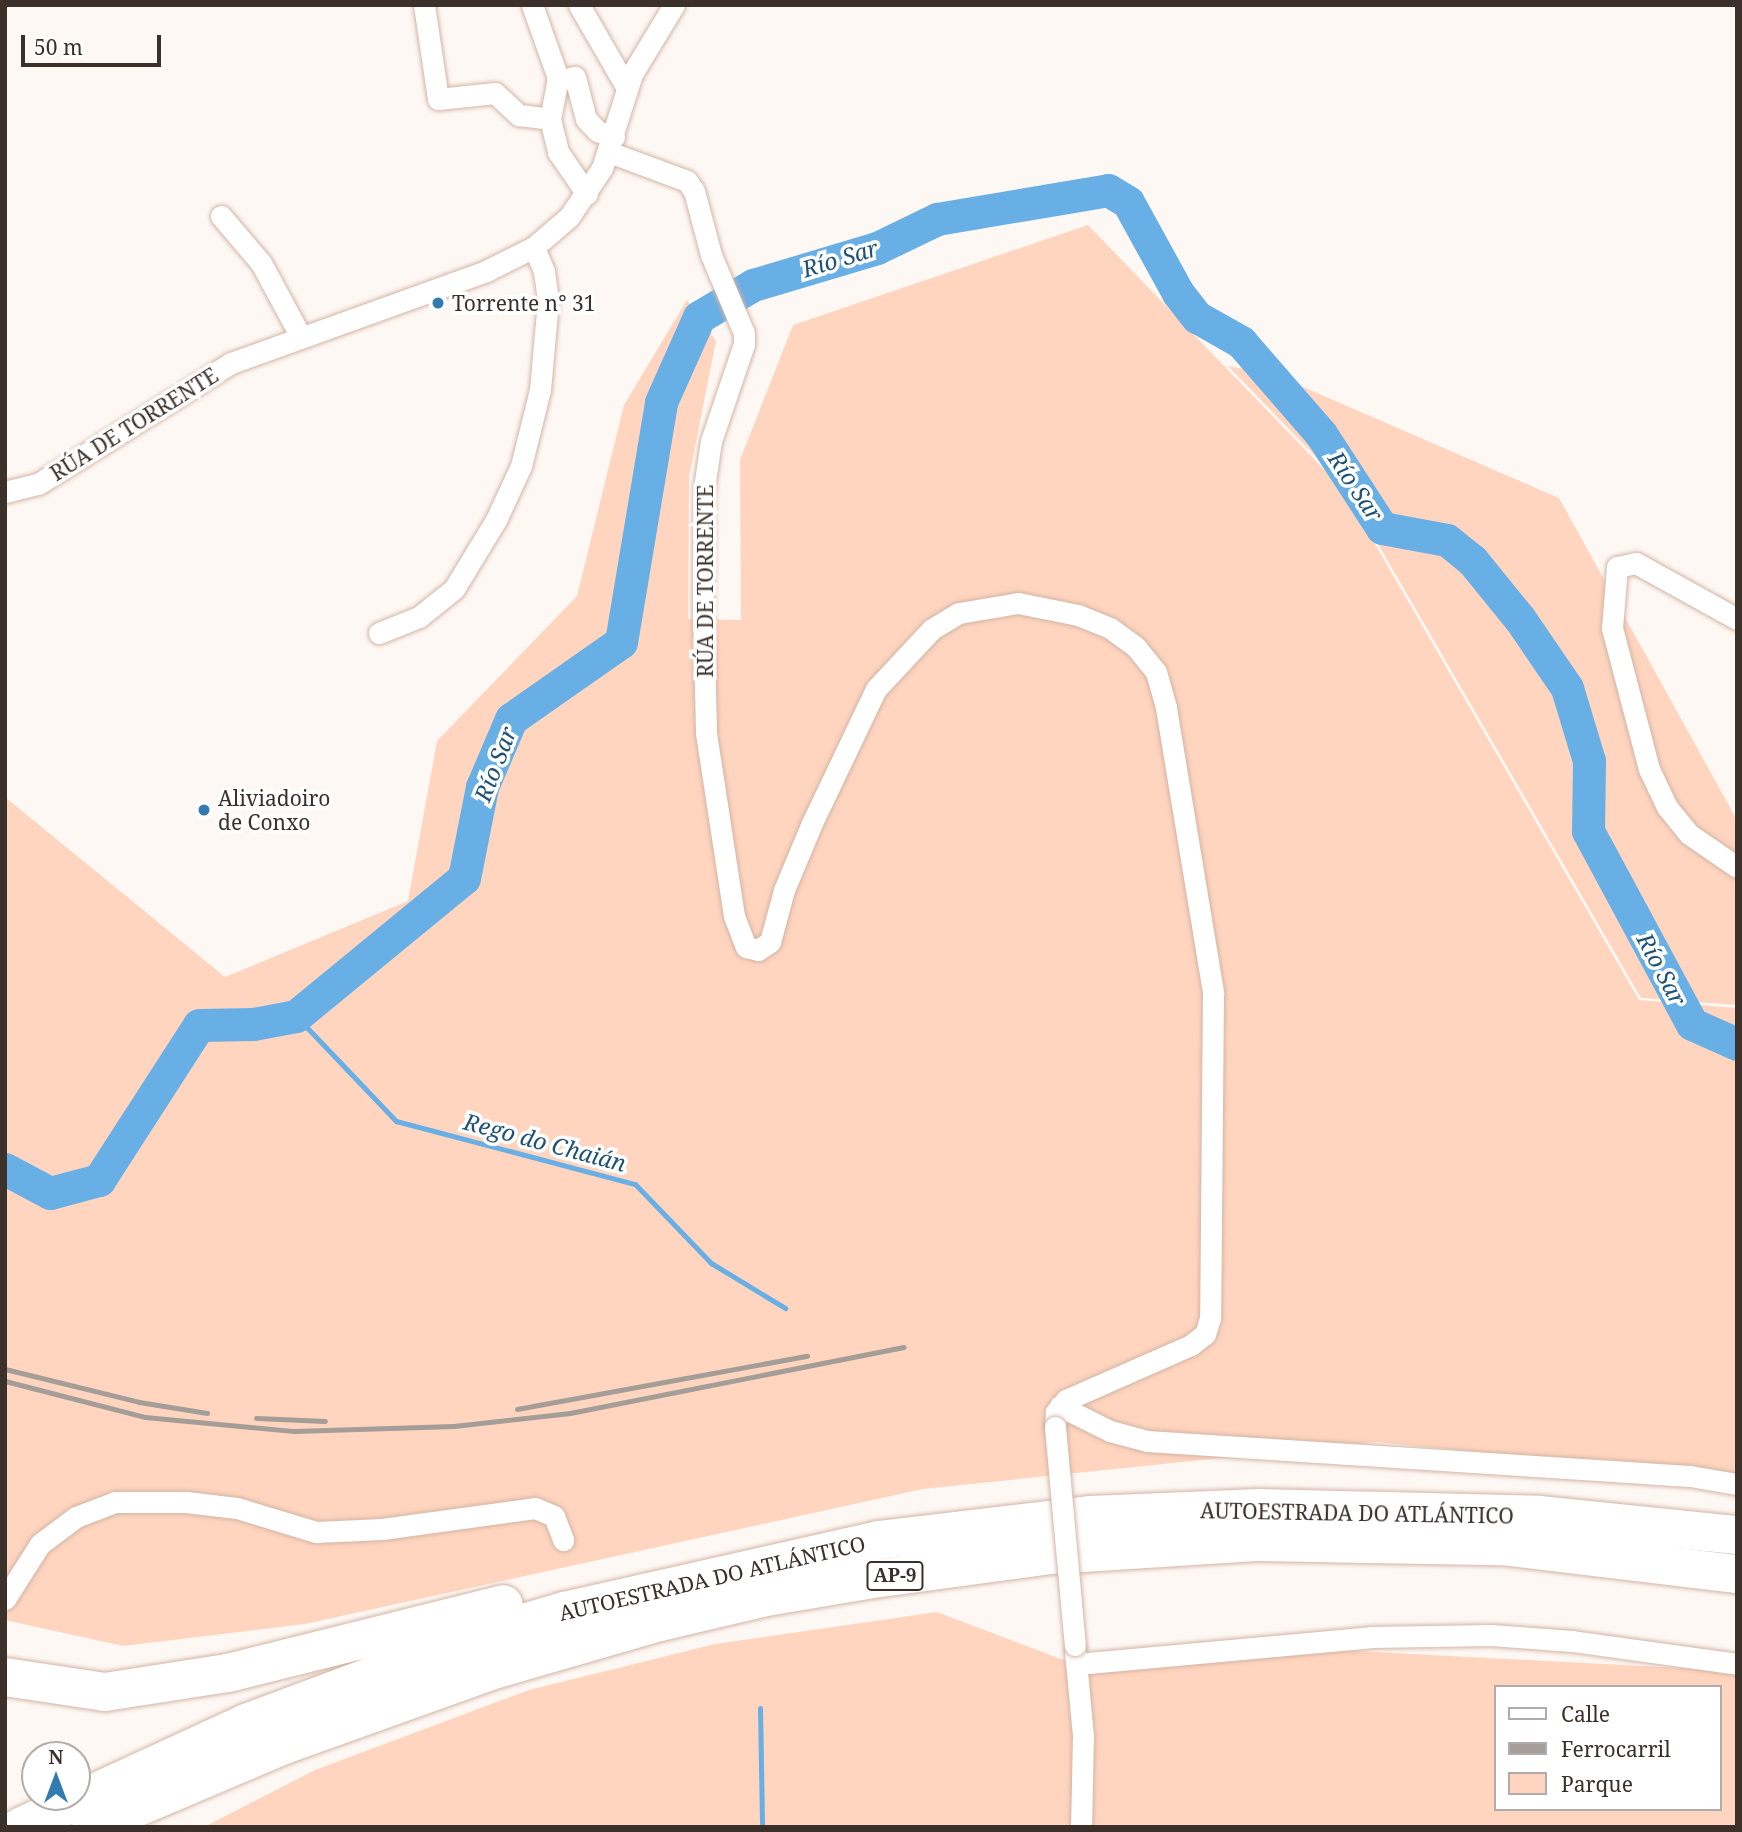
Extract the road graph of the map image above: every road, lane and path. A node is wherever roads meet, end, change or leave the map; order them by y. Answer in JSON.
{"nodes":[{"id":1,"x":424,"y":5,"type":"edge"},
{"id":2,"x":531,"y":5,"type":"edge"},
{"id":3,"x":579,"y":5,"type":"edge"},
{"id":4,"x":674,"y":5,"type":"edge"},
{"id":5,"x":557,"y":81,"type":"junction"},
{"id":6,"x":627,"y":88,"type":"junction"},
{"id":7,"x":550,"y":119,"type":"junction"},
{"id":8,"x":611,"y":145,"type":"junction"},
{"id":9,"x":587,"y":194,"type":"junction"},
{"id":10,"x":221,"y":216,"type":"dead end"},
{"id":11,"x":534,"y":247,"type":"junction"},
{"id":12,"x":300,"y":335,"type":"junction"},
{"id":13,"x":5,"y":492,"type":"edge"},
{"id":14,"x":1737,"y":620,"type":"edge"},
{"id":15,"x":379,"y":633,"type":"dead end"},
{"id":16,"x":1737,"y":867,"type":"edge"},
{"id":17,"x":1060,"y":1406,"type":"junction"},
{"id":18,"x":1737,"y":1484,"type":"edge"},
{"id":19,"x":1737,"y":1535,"type":"edge"},
{"id":20,"x":563,"y":1540,"type":"dead end"},
{"id":21,"x":878,"y":1540,"type":"junction"},
{"id":22,"x":1737,"y":1574,"type":"edge"},
{"id":23,"x":5,"y":1599,"type":"edge"},
{"id":24,"x":1076,"y":1654,"type":"junction"},
{"id":25,"x":1737,"y":1664,"type":"edge"},
{"id":26,"x":5,"y":1677,"type":"edge"},
{"id":27,"x":287,"y":1744,"type":"junction"},
{"id":28,"x":20,"y":1827,"type":"edge"},
{"id":29,"x":91,"y":1827,"type":"edge"},
{"id":30,"x":125,"y":1827,"type":"edge"},
{"id":31,"x":1081,"y":1827,"type":"edge"}],
"edges":[{"from":1,"to":7,"type":"street"},
{"from":2,"to":5,"type":"street"},
{"from":3,"to":6,"type":"street"},
{"from":4,"to":6,"type":"street","name":"RÚA DE TORRENTE"},
{"from":5,"to":7,"type":"street"},
{"from":5,"to":8,"type":"street"},
{"from":6,"to":8,"type":"street","name":"RÚA DE TORRENTE"},
{"from":7,"to":9,"type":"street"},
{"from":8,"to":9,"type":"street","name":"RÚA DE TORRENTE"},
{"from":8,"to":17,"type":"street","name":"RÚA DE TORRENTE"},
{"from":9,"to":11,"type":"street","name":"RÚA DE TORRENTE"},
{"from":10,"to":12,"type":"street"},
{"from":11,"to":12,"type":"street","name":"RÚA DE TORRENTE"},
{"from":11,"to":15,"type":"street"},
{"from":12,"to":13,"type":"street","name":"RÚA DE TORRENTE"},
{"from":14,"to":16,"type":"street"},
{"from":17,"to":18,"type":"street"},
{"from":17,"to":24,"type":"street","bridge":true},
{"from":19,"to":21,"type":"highway","name":"AUTOESTRADA DO ATLÁNTICO","number":"AP-9"},
{"from":20,"to":23,"type":"street"},
{"from":21,"to":26,"type":"highway"},
{"from":21,"to":28,"type":"highway","name":"AUTOESTRADA DO ATLÁNTICO","number":"AP-9"},
{"from":22,"to":27,"type":"highway","name":"AUTOESTRADA DO ATLÁNTICO","number":"AP-9"},
{"from":24,"to":25,"type":"street"},
{"from":24,"to":31,"type":"street"},
{"from":27,"to":29,"type":"highway","name":"AUTOESTRADA DO ATLÁNTICO","number":"AP-9"},
{"from":27,"to":30,"type":"highway"}]}
